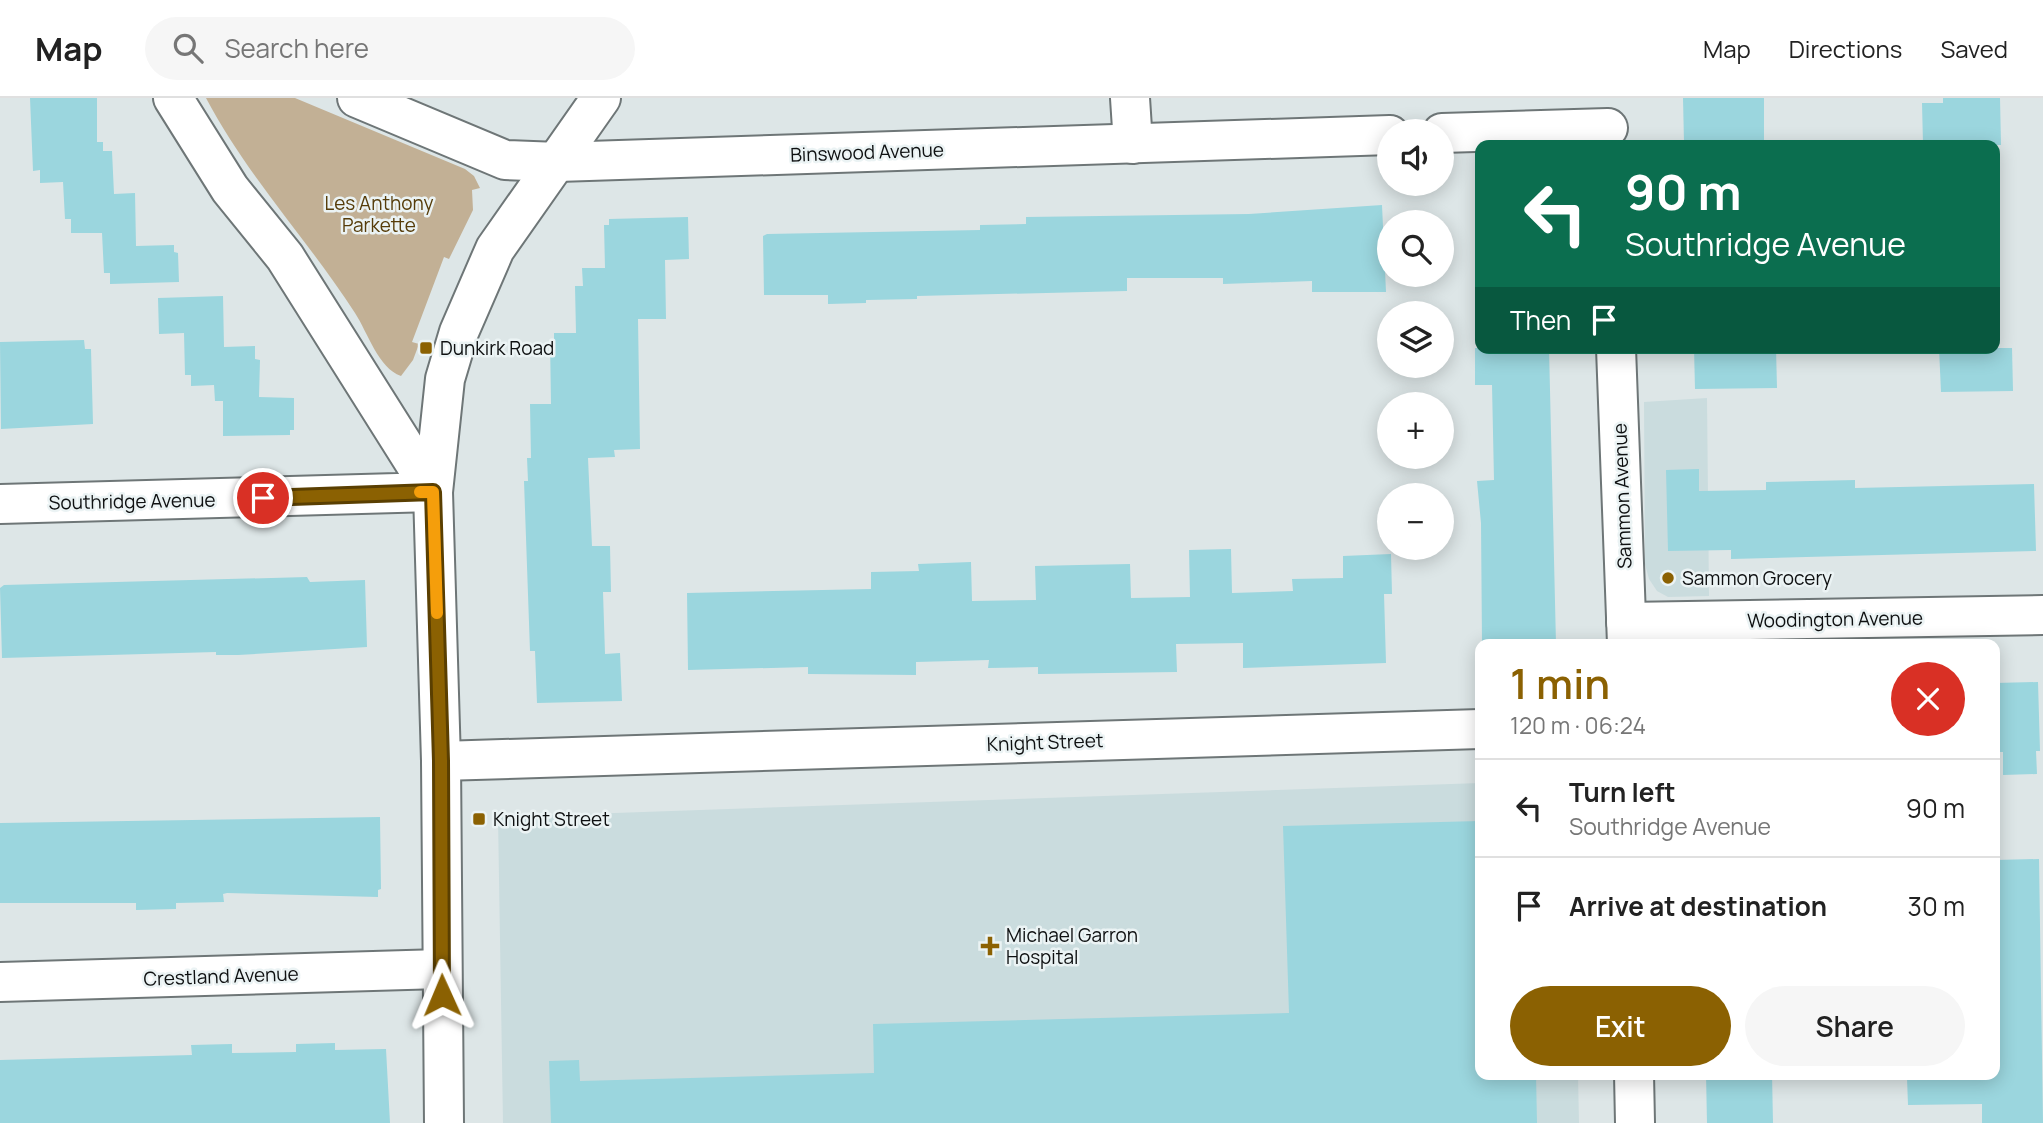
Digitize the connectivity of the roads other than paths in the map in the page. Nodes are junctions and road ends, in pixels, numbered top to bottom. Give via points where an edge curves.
1 (173, 98) edge
2 (357, 98) edge
3 (601, 98) edge
4 (1130, 98) edge
5 (1608, 124) edge
6 (1454, 132) edge
7 (1377, 135) edge
8 (1133, 144) junction
9 (558, 162) junction
10 (1616, 354) edge
11 (433, 492) junction
12 (0, 504) edge
13 (2043, 615) edge
14 (1626, 633) edge
15 (1475, 729) edge
16 (441, 761) junction
17 (441, 970) junction
18 (0, 982) edge
19 (1634, 1080) edge
20 (444, 1123) edge
21 (1635, 1123) edge

1 - 11 street via 230,189 292,267
2 - 9 street, Binswood Avenue via 505,160
3 - 9 street
4 - 8 street
5 - 6 street
7 - 8 street, Binswood Avenue
8 - 9 street, Binswood Avenue
9 - 11 street via 495,249 459,331 445,379
10 - 14 street, Sammon Avenue
11 - 12 street, Southridge Avenue
11 - 16 street
13 - 14 street, Woodington Avenue
15 - 16 street, Knight Street
16 - 17 street
17 - 18 street, Crestland Avenue
17 - 20 street
19 - 21 street

